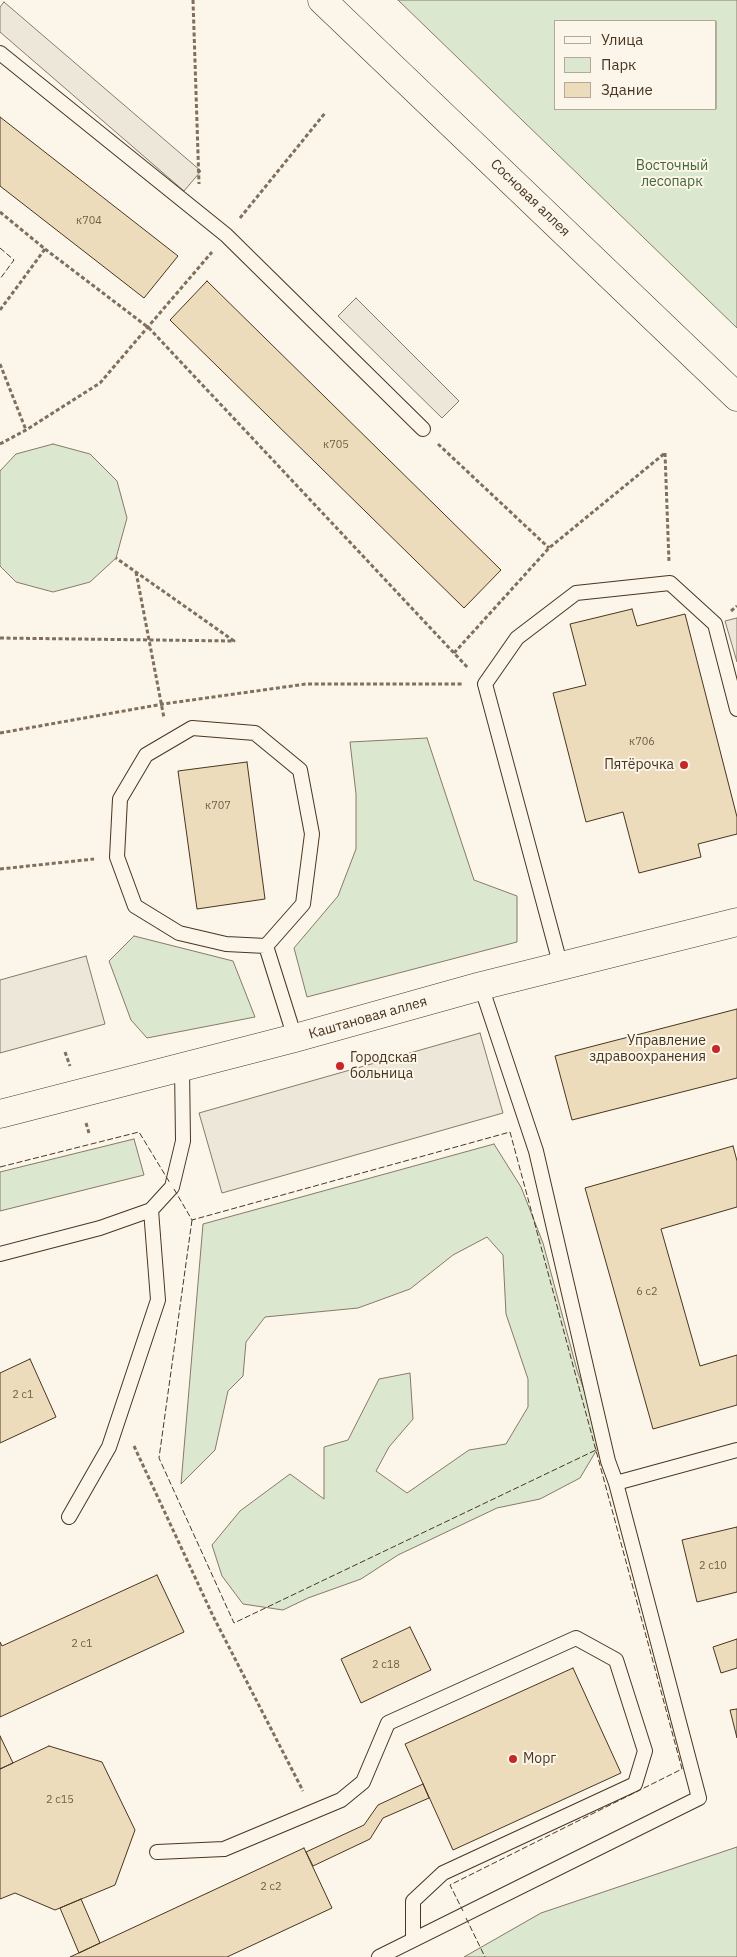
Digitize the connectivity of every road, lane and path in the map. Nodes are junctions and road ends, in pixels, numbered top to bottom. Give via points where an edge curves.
1 (194, 0) edge
2 (322, 0) edge
3 (0, 53) edge
4 (325, 113) dead end
5 (0, 212) edge
6 (200, 212) junction
7 (226, 235) junction
8 (44, 249) junction
9 (0, 310) edge
10 (149, 328) junction
11 (0, 364) edge
12 (737, 397) edge
13 (423, 429) joint
14 (26, 430) junction
15 (0, 444) edge
16 (548, 548) junction
17 (116, 558) dead end
18 (136, 571) junction
19 (670, 583) junction
20 (0, 638) edge
21 (148, 641) junction
22 (454, 653) junction
23 (484, 684) junction
24 (163, 704) junction
25 (737, 709) edge
26 (0, 733) edge
27 (166, 743) junction
28 (117, 857) junction
29 (0, 869) edge
30 (737, 922) edge
31 (266, 946) junction
32 (561, 967) junction
33 (481, 986) junction
34 (295, 1038) junction
35 (182, 1067) junction
36 (0, 1114) edge
37 (151, 1210) junction
38 (0, 1254) edge
39 (120, 1416) junction
40 (737, 1450) edge
41 (616, 1483) junction
42 (69, 1517) dead end
43 (314, 1811) junction
44 (157, 1852) dead end
45 (413, 1940) junction
46 (379, 1957) edge

1 - 6 path
2 - 12 street, Сосновая аллея
3 - 6 lane
4 - 7 path
5 - 8 path
6 - 7 lane
7 - 10 path
7 - 13 lane
8 - 9 path
8 - 10 path
10 - 14 path via 100,383
10 - 22 path
11 - 14 path
13 - 16 path
14 - 15 path
16 - 19 path via 665,453
16 - 22 path
17 - 18 path
18 - 21 path
18 - 21 path via 234,641
19 - 23 lane via 576,593 517,638
19 - 25 lane via 715,624
20 - 21 path
21 - 24 path
22 - 23 path
23 - 24 path via 306,684
23 - 32 lane
24 - 26 path
24 - 27 path
27 - 28 lane via 146,755 120,799
27 - 31 lane via 192,728 255,733 300,770 312,834 303,904
28 - 29 path
28 - 31 lane via 135,906 179,933 226,944
30 - 32 street, Каштановая аллея
31 - 34 lane
32 - 33 street, Каштановая аллея
33 - 34 street, Каштановая аллея
33 - 41 lane via 536,1151 608,1461
34 - 35 street, Каштановая аллея
35 - 36 street, Каштановая аллея
35 - 37 lane via 183,1141 172,1187
37 - 38 lane via 100,1228
37 - 39 lane via 158,1300
39 - 42 lane via 109,1447
39 - 43 path via 213,1616
40 - 41 lane
41 - 45 lane via 699,1798
43 - 44 lane via 224,1849
43 - 45 lane via 341,1800 363,1782 388,1723 576,1638 616,1660 645,1751 635,1784 443,1873 413,1901
45 - 46 lane

